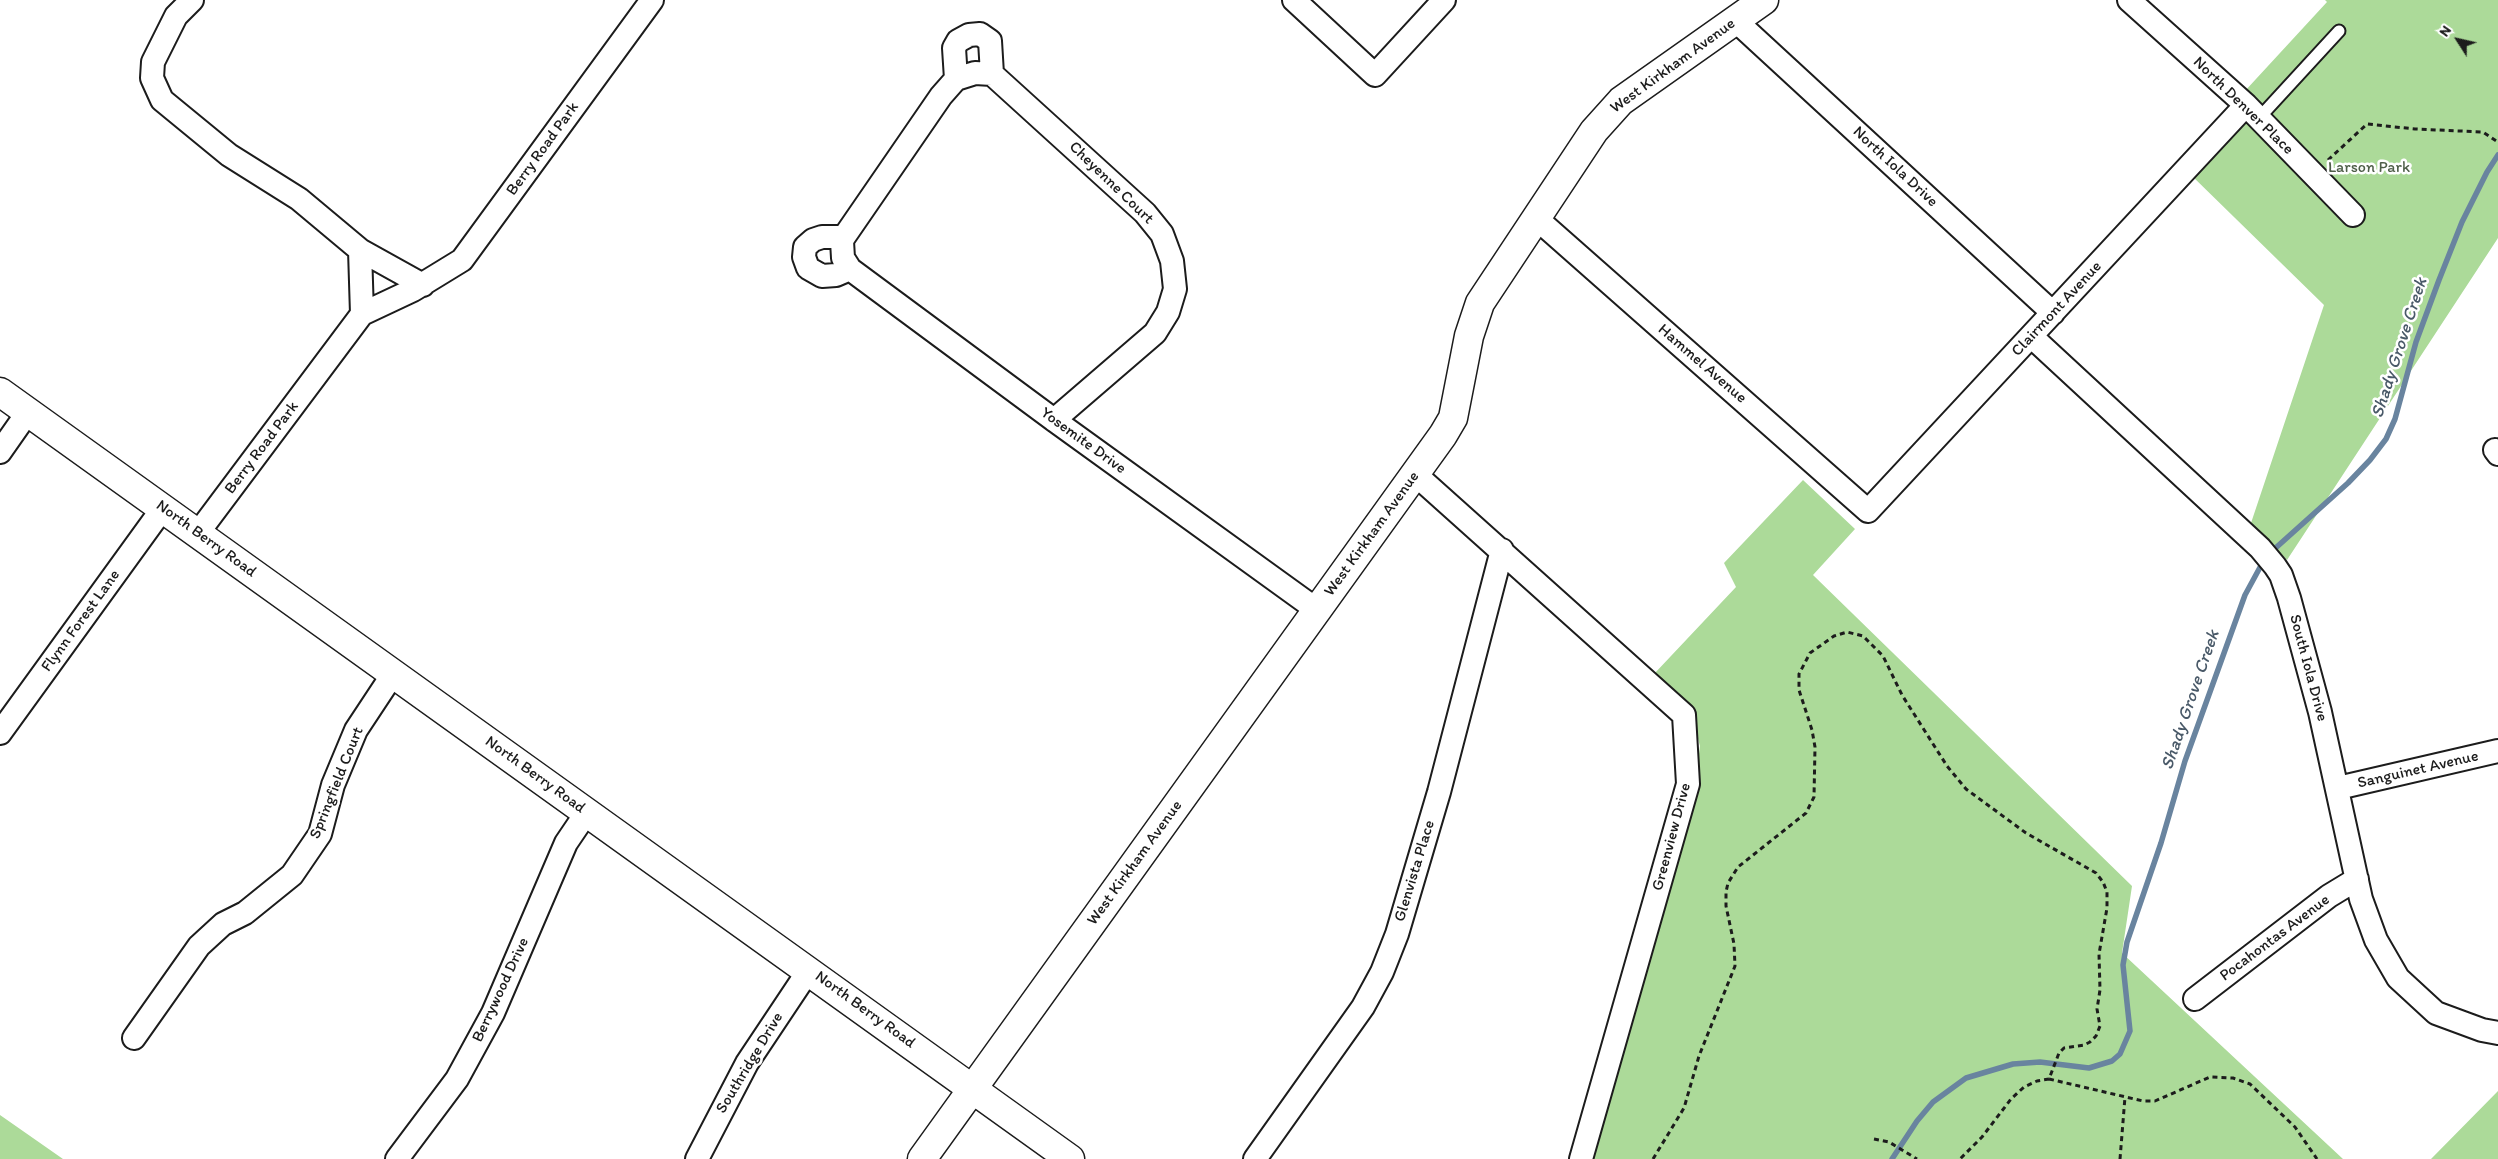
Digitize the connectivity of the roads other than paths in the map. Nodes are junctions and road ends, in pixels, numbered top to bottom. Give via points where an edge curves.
1 (192, 0) edge
2 (652, 0) edge
3 (1294, 0) edge
4 (1444, 0) edge
5 (1764, 0) edge
6 (2129, 0) edge
7 (1736, 21) junction
8 (2339, 31) dead end
9 (992, 74) junction
10 (956, 79) junction
11 (2252, 112) junction
12 (2353, 215) dead end
13 (1536, 218) junction
14 (360, 250) junction
15 (423, 285) junction
16 (2053, 312) junction
17 (362, 314) junction
18 (2032, 337) junction
19 (0, 392) edge
20 (28, 412) junction
21 (1054, 420) junction
22 (0, 452) edge
23 (1415, 474) junction
24 (163, 508) junction
25 (1868, 511) joint
26 (198, 533) junction
27 (1502, 550) junction
28 (1317, 610) junction
29 (393, 674) junction
30 (0, 733) edge
31 (2498, 751) edge
32 (2338, 788) junction
33 (587, 812) junction
34 (2357, 879) junction
35 (809, 970) junction
36 (2195, 998) dead end
37 (2498, 1033) edge
38 (134, 1038) dead end
39 (973, 1088) junction
40 (397, 1159) edge
41 (697, 1159) edge
42 (922, 1159) edge
43 (1070, 1159) edge
44 (1255, 1159) edge
45 (1581, 1159) edge

1 - 14 street via 176,16 154,62 152,78 162,100 229,155 299,199
2 - 15 street, Berry Road Park via 462,260
3 - 4 street via 1375,74
5 - 7 street, West Kirkham Avenue
6 - 11 street, North Denver Place
7 - 13 street, West Kirkham Avenue via 1620,101 1606,116
7 - 16 street, North Iola Drive
8 - 11 lane
9 - 10 street via 975,73
9 - 10 street via 990,41 980,34 968,35 954,48
9 - 21 street, Cheyenne Court via 1145,213 1162,234 1172,262 1175,289 1168,312 1155,333
10 - 21 street, Yosemite Drive via 941,96 846,255
11 - 12 street, North Denver Place
11 - 16 street, Clairmont Avenue
13 - 23 street, West Kirkham Avenue via 1480,303 1469,336 1453,418
13 - 25 street, Hammel Avenue
14 - 15 street
14 - 17 street
15 - 17 street, Berry Road Park
16 - 18 street, Clairmont Avenue
17 - 26 street, Berry Road Park
18 - 25 street, Clairmont Avenue
18 - 32 street, South Iola Drive via 2260,548 2275,566 2289,598
19 - 20 street, North Berry Road
20 - 22 street
20 - 24 street, North Berry Road
21 - 28 street, Yosemite Drive
23 - 27 street, Greenview Drive
23 - 28 street, West Kirkham Avenue
24 - 26 street, North Berry Road
24 - 30 street, Flynn Forest Lane
26 - 29 street, North Berry Road
27 - 44 street, Glenvista Place via 1439,792 1397,934 1382,972 1363,1007
27 - 45 street, Greenview Drive via 1684,715 1688,784
28 - 39 street, West Kirkham Avenue
29 - 33 street, North Berry Road
29 - 38 street, Springfield Court via 356,730 333,785 320,834 292,875 245,913 223,924 199,946
31 - 32 street, Sanguinet Avenue
32 - 34 street, South Iola Drive
33 - 35 street, North Berry Road
33 - 40 street, Berrywood Drive via 566,843 489,1021 456,1079
34 - 36 street, Pocahontas Avenue via 2329,896
34 - 37 street, South Iola Drive via 2376,940 2398,978 2436,1013
35 - 39 street, North Berry Road
35 - 41 street, Southridge Drive via 747,1064
39 - 42 street, West Kirkham Avenue
39 - 43 street, North Berry Road

